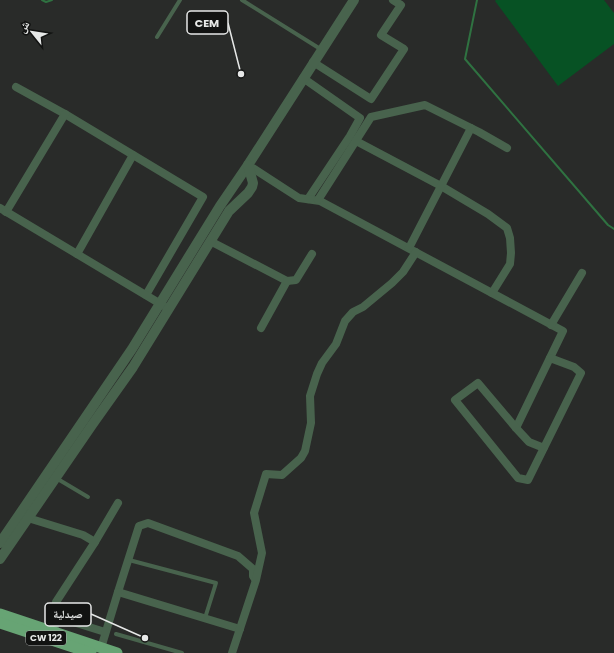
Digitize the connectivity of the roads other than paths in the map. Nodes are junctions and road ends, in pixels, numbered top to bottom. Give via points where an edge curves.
1 (180, 0) edge
2 (242, 0) edge
3 (354, 0) edge
4 (393, 0) edge
5 (157, 37) dead end
6 (322, 50) junction
7 (313, 62) junction
8 (303, 78) junction
9 (16, 86) dead end
10 (65, 114) junction
11 (471, 128) junction
12 (356, 141) junction
13 (507, 148) dead end
14 (133, 155) junction
15 (248, 165) junction
16 (441, 186) junction
17 (308, 199) junction
18 (318, 200) junction
19 (3, 210) edge
20 (210, 241) junction
21 (413, 250) junction
22 (77, 254) junction
23 (312, 254) dead end
24 (582, 273) dead end
25 (286, 281) junction
26 (492, 293) junction
27 (146, 295) junction
28 (159, 303) junction
29 (168, 309) junction
30 (551, 325) junction
31 (261, 328) dead end
32 (550, 358) junction
33 (516, 428) junction
34 (544, 448) junction
35 (55, 478) junction
36 (88, 497) dead end
37 (118, 503) dead end
38 (28, 518) junction
39 (95, 542) junction
40 (0, 543) edge
41 (0, 558) edge
42 (128, 560) junction
43 (256, 580) junction
44 (118, 592) junction
45 (0, 614) edge
46 (54, 616) junction
47 (205, 618) junction
48 (0, 623) edge
49 (240, 629) junction
50 (55, 632) junction
51 (105, 632) junction
52 (116, 634) dead end
53 (96, 650) edge
54 (117, 653) edge
55 (182, 653) edge
56 (232, 653) edge

1 - 5 lane
2 - 6 lane
3 - 6 street
4 - 7 street via 401,4 382,35 404,49 371,99
6 - 7 street
7 - 8 street
8 - 15 street
8 - 17 street via 360,118
9 - 10 street
10 - 14 street
10 - 19 street
11 - 12 street via 425,105 371,117
11 - 13 street
11 - 16 street
12 - 16 street
12 - 18 street
14 - 22 street
14 - 27 street via 203,197
15 - 17 street via 299,198
15 - 20 street via 253,183 250,190 229,211
15 - 28 street
16 - 21 street
16 - 26 street via 507,228 510,238 510,264
17 - 18 street
18 - 21 street
19 - 22 street
20 - 25 street
20 - 29 street
21 - 26 street
21 - 43 street via 403,272 363,308 353,312 345,322 336,344 316,374 310,396 311,423 301,458 282,475 266,474 254,513 262,553
22 - 27 street
23 - 25 street via 296,280
24 - 30 street
25 - 31 street
26 - 30 street
27 - 28 street
28 - 29 street
28 - 40 street via 132,349
29 - 35 street via 133,367
30 - 32 street via 563,331
32 - 33 street
32 - 34 street via 581,372
33 - 34 street via 529,442
33 - 34 street via 478,383 455,400 518,478 528,480
35 - 36 lane
35 - 38 street
37 - 39 street
38 - 39 street via 83,535
38 - 41 street
39 - 46 street via 56,602
42 - 43 street via 139,526 148,523 238,556 253,569
42 - 44 street
42 - 47 lane via 216,583
43 - 49 street
44 - 47 street
44 - 51 street
45 - 50 highway, CW 122
46 - 50 street
46 - 51 street
47 - 49 street
48 - 53 highway, CW 122
49 - 56 street
50 - 53 highway, CW 122
51 - 53 street
52 - 55 lane
53 - 54 highway, CW 122

